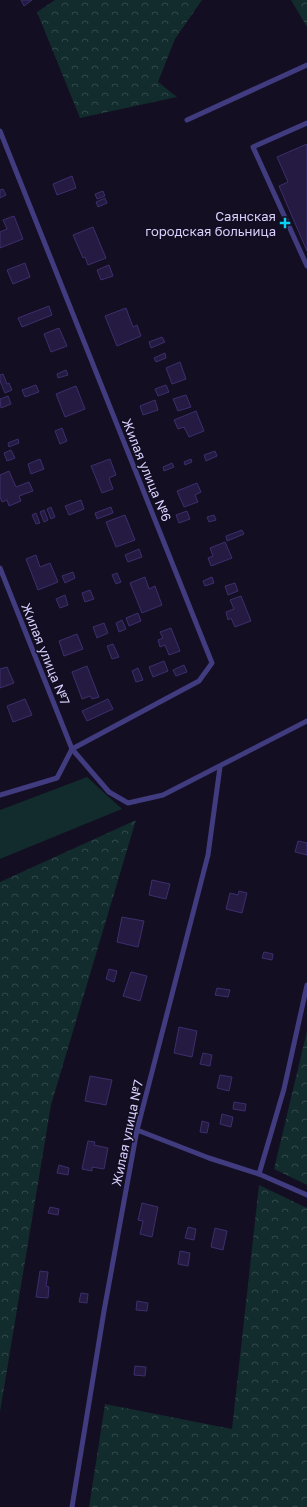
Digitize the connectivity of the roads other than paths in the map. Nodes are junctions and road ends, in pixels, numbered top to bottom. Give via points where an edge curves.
1 (307, 65) edge
2 (187, 120) dead end
3 (307, 123) edge
4 (0, 131) edge
5 (307, 266) edge
6 (0, 568) edge
7 (307, 721) edge
8 (72, 749) junction
9 (220, 766) junction
10 (0, 795) edge
11 (307, 985) edge
12 (137, 1130) junction
13 (260, 1174) junction
14 (307, 1195) edge
15 (72, 1507) edge

1 - 2 lane
3 - 5 lane via 253,147
4 - 8 lane, Жилая улица №6 via 212,663 200,681
6 - 8 lane, Жилая улица №7
7 - 9 lane, Жилая улица №7
8 - 9 lane, Жилая улица №7 via 109,792 128,803 163,795
8 - 10 lane via 57,778
9 - 12 lane, Жилая улица №7 via 208,855
11 - 13 lane via 284,1089
12 - 13 lane via 209,1158
12 - 15 lane, Жилая улица №7
13 - 14 lane

